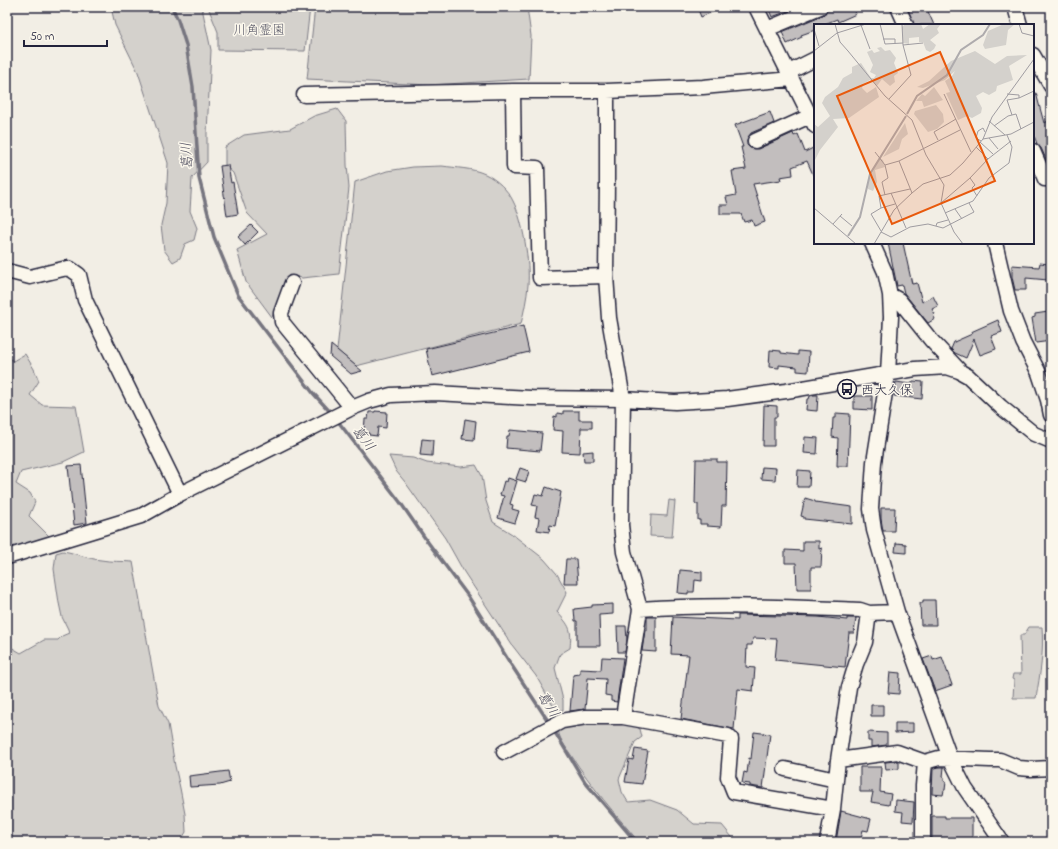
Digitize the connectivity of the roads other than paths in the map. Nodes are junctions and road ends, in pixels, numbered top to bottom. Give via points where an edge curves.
1 (756, 7) edge
2 (820, 7) edge
3 (898, 7) edge
4 (1015, 7) edge
5 (906, 24) edge
6 (1020, 24) edge
7 (767, 29) junction
8 (1034, 57) edge
9 (814, 60) edge
10 (790, 75) junction
11 (1051, 86) edge
12 (607, 90) junction
13 (513, 91) junction
14 (304, 95) dead end
15 (813, 121) edge
16 (755, 141) dead end
17 (1034, 153) edge
18 (1051, 178) edge
19 (872, 244) edge
20 (995, 244) edge
21 (7, 271) edge
22 (606, 276) junction
23 (292, 283) dead end
24 (890, 295) junction
25 (962, 373) junction
26 (888, 374) junction
27 (623, 399) junction
28 (349, 410) junction
29 (1051, 415) edge
30 (1051, 441) edge
31 (180, 494) junction
32 (7, 556) edge
33 (640, 609) junction
34 (898, 612) junction
35 (869, 613) junction
36 (623, 717) junction
37 (504, 752) dead end
38 (950, 758) junction
39 (838, 760) junction
40 (925, 762) junction
41 (1051, 768) edge
42 (785, 769) dead end
43 (836, 780) junction
44 (832, 809) junction
45 (827, 842) edge
46 (923, 842) edge
47 (1002, 842) edge

1 - 7 street
2 - 7 street
3 - 5 street
4 - 6 street
7 - 10 street
8 - 11 street
9 - 10 street
10 - 12 street via 703,87
10 - 15 street
12 - 13 street
12 - 22 street
13 - 14 street
13 - 22 street via 514,167 537,168 540,278
15 - 16 street
17 - 18 street via 1045,179
19 - 24 street via 885,272
20 - 29 street via 1011,311 1039,373
21 - 31 street via 30,277 67,268 79,275 85,300
22 - 27 street via 609,318
23 - 28 street via 281,313 282,322
24 - 25 street via 899,300
24 - 26 street via 892,317
25 - 26 street via 942,367
25 - 30 street via 1034,434
26 - 27 street via 727,399 675,402
26 - 34 street via 874,462 871,509 874,530
27 - 28 street via 434,393 390,395
27 - 33 street via 624,552
28 - 31 street
31 - 32 street via 141,516
33 - 35 street via 771,607 860,610
33 - 36 street
34 - 35 street
34 - 38 street
35 - 39 street via 865,642 849,687
36 - 37 street via 562,721
36 - 44 street via 728,736 731,739 728,777 734,792
38 - 40 street
38 - 41 street via 1000,760 1019,768
38 - 47 street via 965,788
39 - 40 street via 898,752
39 - 43 street
40 - 46 street
42 - 43 street
43 - 44 street
44 - 45 street

